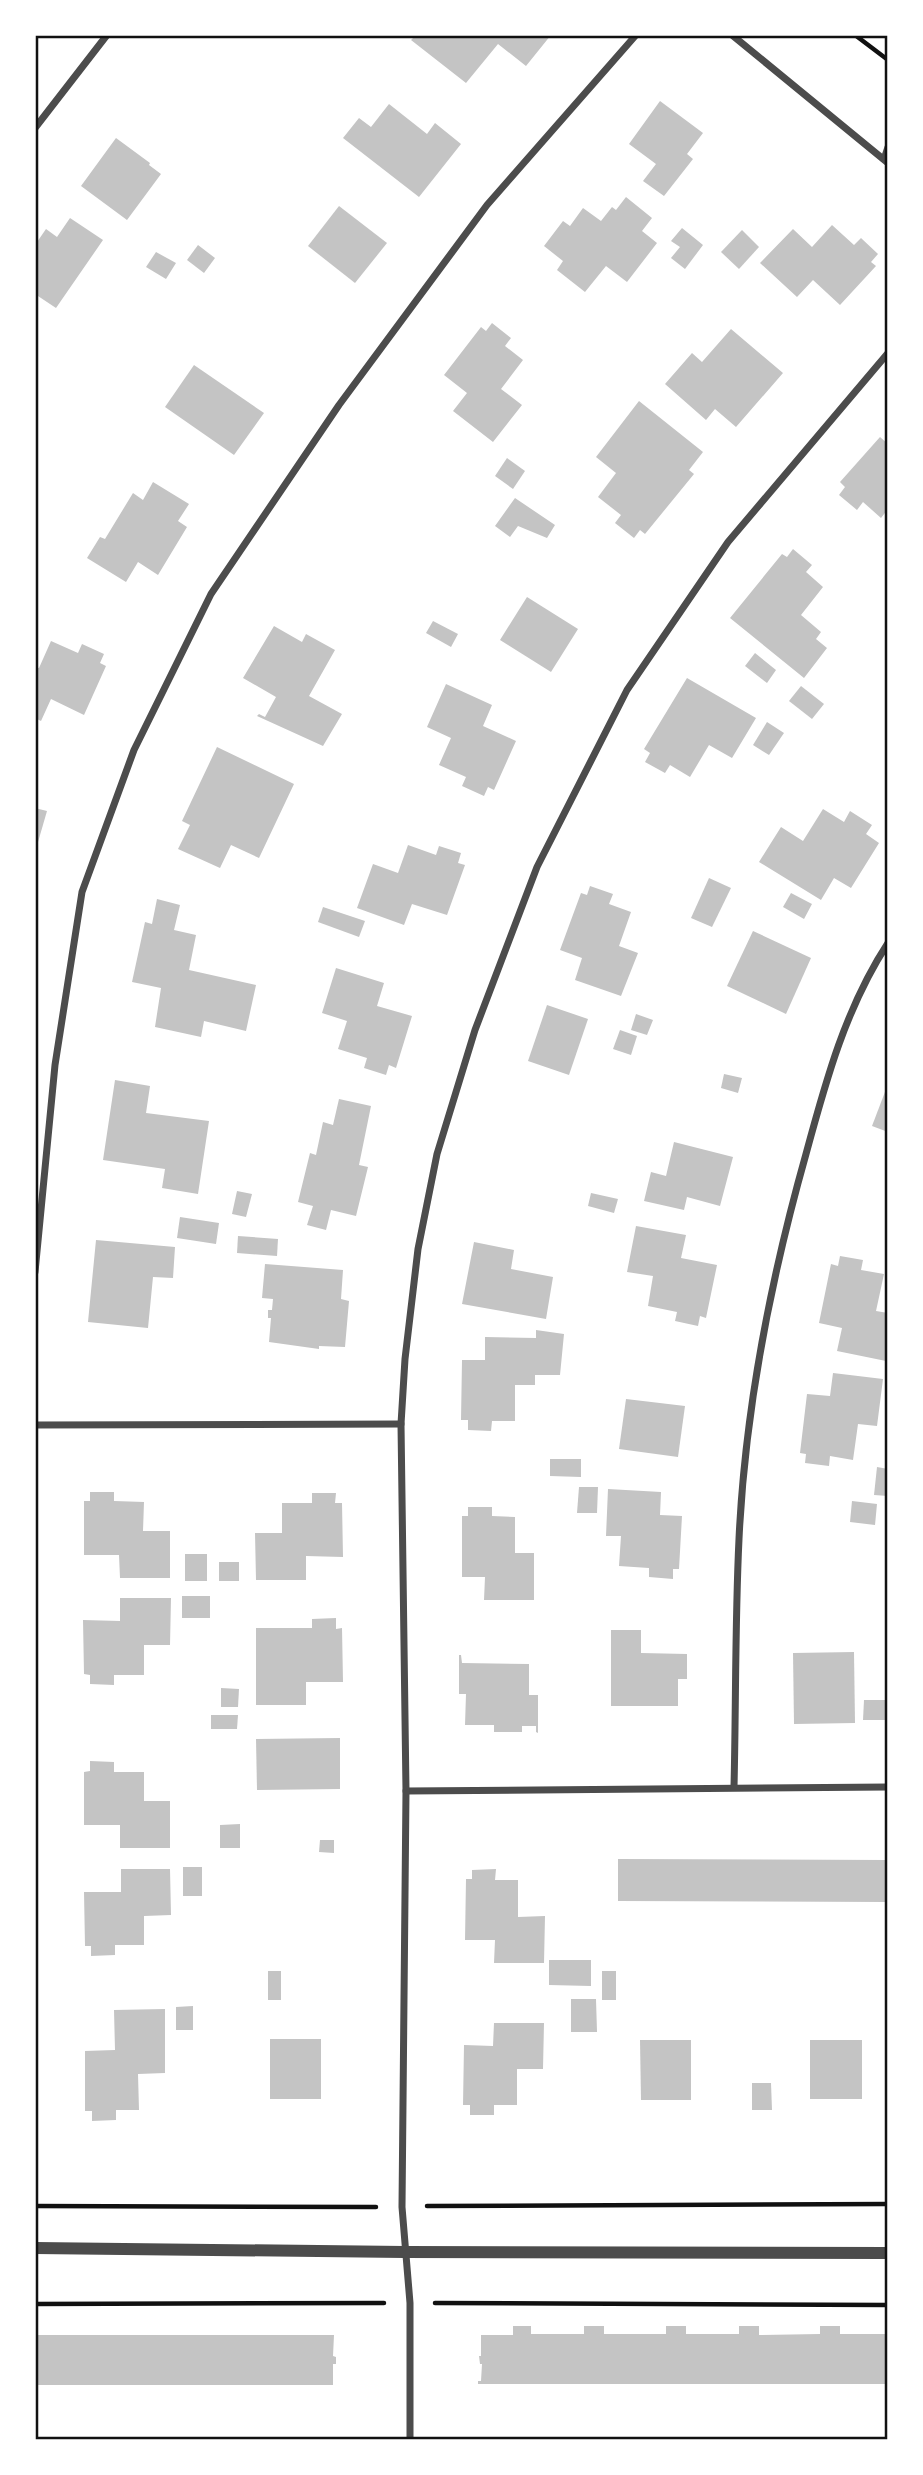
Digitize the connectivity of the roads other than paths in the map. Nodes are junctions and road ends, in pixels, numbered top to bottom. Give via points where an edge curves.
1 (107, 35) edge
2 (636, 35) edge
3 (734, 36) edge
4 (35, 128) edge
5 (888, 147) edge
6 (886, 161) edge
7 (888, 353) edge
8 (888, 943) edge
9 (35, 1272) edge
10 (401, 1424) junction
11 (35, 1425) edge
12 (734, 1787) junction
13 (888, 1787) edge
14 (406, 1791) junction
15 (35, 2248) edge
16 (404, 2252) junction
17 (888, 2252) edge
18 (410, 2440) edge

1 - 4 street
2 - 9 street via 487,205 339,405 211,594 134,750 82,892 55,1065
3 - 6 street
5 - 6 street
7 - 10 street via 712,564 626,690 537,867 475,1030 437,1154 418,1249
8 - 12 street via 867,974 830,1066 788,1217 754,1382 739,1537
10 - 11 street
10 - 14 street
12 - 13 street
12 - 14 street
14 - 16 street
15 - 16 street
16 - 17 street
16 - 18 street via 410,2303

